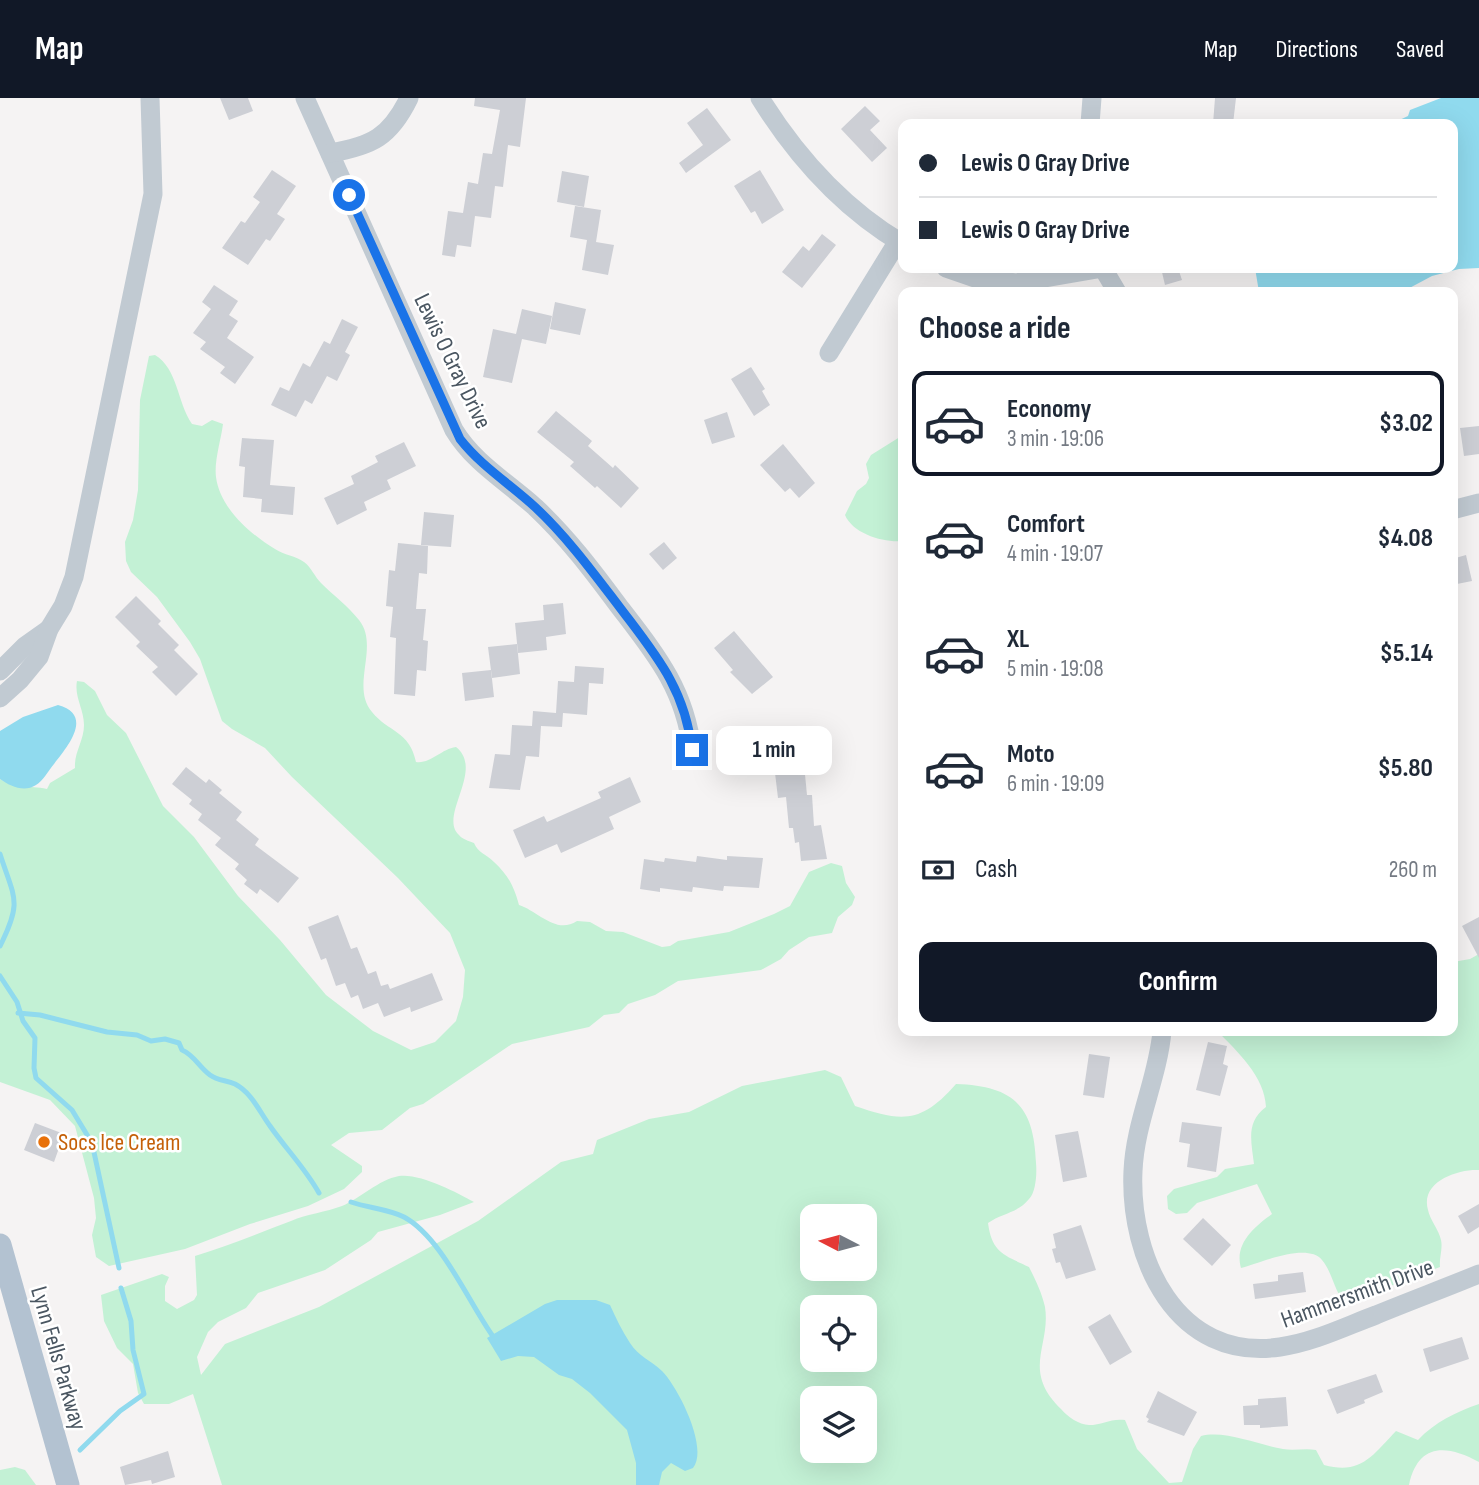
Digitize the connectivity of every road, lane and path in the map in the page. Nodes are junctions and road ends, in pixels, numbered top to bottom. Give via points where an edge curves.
1 (150, 98) edge
2 (305, 98) edge
3 (409, 98) edge
4 (760, 98) edge
5 (1092, 98) edge
6 (1090, 119) edge
7 (330, 153) junction
8 (898, 241) edge
9 (898, 245) edge
10 (960, 273) edge
11 (1079, 273) edge
12 (829, 353) dead end
13 (1479, 503) edge
14 (1458, 508) edge
15 (49, 628) junction
16 (0, 671) edge
17 (0, 698) edge
18 (692, 750) dead end
19 (1161, 1036) edge
20 (0, 1245) edge
21 (1479, 1274) edge
22 (68, 1485) edge

1 - 15 street via 153,194 78,562 63,606
2 - 7 street, Lewis O Gray Drive
3 - 7 street via 380,137 362,148
4 - 8 street via 817,172 850,206
5 - 6 street
7 - 18 street, Lewis O Gray Drive via 460,439 475,458 570,543 641,633 677,690 689,720
9 - 12 street
10 - 11 street via 1016,283
13 - 14 street
15 - 16 street
15 - 17 street via 33,666
19 - 21 street, Hammersmith Drive via 1139,1124 1134,1205 1155,1283 1188,1322 1221,1340 1278,1347 1313,1339
20 - 22 main road, Lynn Fells Parkway

